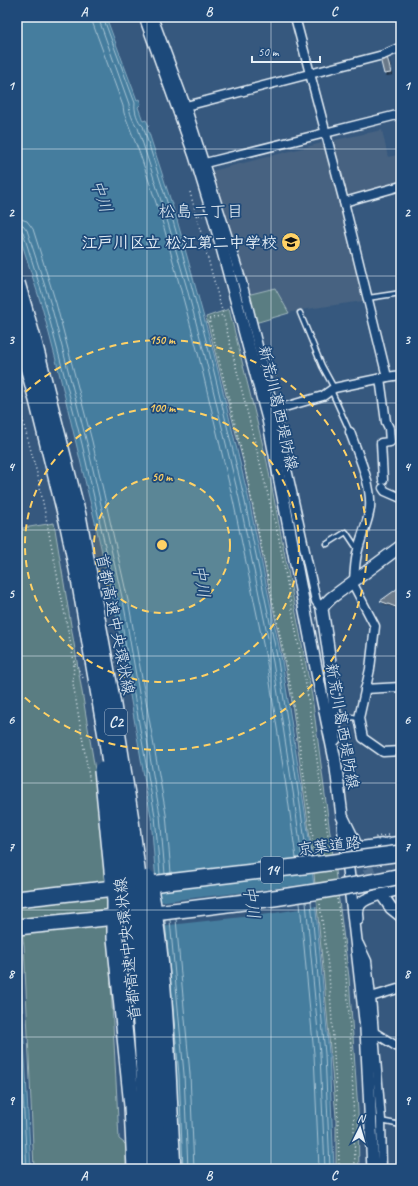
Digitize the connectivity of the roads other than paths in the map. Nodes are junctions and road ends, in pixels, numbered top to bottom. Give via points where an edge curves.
1 (295, 17) edge
2 (153, 18) edge
3 (401, 47) edge
4 (311, 75) junction
5 (186, 106) junction
6 (401, 114) edge
7 (326, 132) junction
8 (205, 163) junction
9 (401, 186) edge
10 (344, 202) junction
11 (218, 217) junction
12 (17, 283) edge
13 (401, 294) edge
14 (368, 298) junction
15 (300, 313) dead end
16 (17, 327) edge
17 (401, 375) edge
18 (383, 377) junction
19 (333, 389) junction
20 (274, 410) junction
21 (350, 432) joint
22 (401, 498) edge
23 (327, 544) dead end
24 (401, 546) edge
25 (358, 550) junction
26 (353, 581) junction
27 (322, 610) junction
28 (401, 687) edge
29 (365, 689) junction
30 (99, 692) junction
31 (336, 715) junction
32 (360, 718) junction
33 (401, 751) edge
34 (335, 760) junction
35 (342, 816) junction
36 (131, 820) junction
37 (398, 847) edge
38 (401, 876) edge
39 (142, 885) dead end
40 (124, 887) dead end
41 (401, 889) edge
42 (380, 893) junction
43 (17, 899) edge
44 (146, 914) dead end
45 (128, 915) dead end
46 (401, 916) edge
47 (17, 927) edge
48 (358, 949) junction
49 (401, 988) edge
50 (371, 997) junction
51 (375, 1033) junction
52 (401, 1049) edge
53 (381, 1120) junction
54 (401, 1125) edge
55 (135, 1169) edge
56 (149, 1169) edge
57 (160, 1169) edge
58 (173, 1169) edge
59 (373, 1169) edge
60 (382, 1169) edge

1 - 4 street
2 - 5 street
2 - 11 main road, 新荒川葛西堤防線 via 185,128
3 - 4 street via 383,55
4 - 5 street
4 - 7 street
5 - 8 street
6 - 7 street
7 - 8 street
7 - 10 street
8 - 11 street
9 - 10 street
10 - 14 street
11 - 20 street via 242,282
11 - 34 main road, 新荒川葛西堤防線 via 268,419
12 - 36 highway, 首都高速中央環状線 / C2, bridge via 78,515
13 - 14 lane
14 - 18 street
15 - 19 lane
16 - 30 highway, 首都高速中央環状線 / C2, bridge via 67,521
17 - 18 street
18 - 19 street
18 - 22 street via 390,442 381,443 383,484 385,491
19 - 20 street via 323,396
19 - 21 lane
20 - 27 street via 316,601
21 - 25 street via 370,496
23 - 25 lane via 346,532
24 - 26 main road
25 - 26 street
26 - 27 main road via 331,598
26 - 29 street via 375,626
27 - 31 main road via 333,677
28 - 29 street
29 - 32 street
30 - 55 highway, bridge via 98,739 115,901 115,938 132,1106
30 - 56 highway, 首都高速中央環状線 / C2, bridge via 135,945
31 - 32 lane
31 - 34 main road
32 - 33 street via 363,738 383,752
34 - 35 main road, 新荒川葛西堤防線
35 - 37 main road, 新荒川葛西堤防線 via 358,849
35 - 48 main road, 新荒川葛西堤防線
36 - 57 highway, 首都高速中央環状線 / C2, bridge via 153,1027
36 - 58 highway, bridge via 142,850 152,898 159,954
37 - 39 highway, 京葉道路 / 14, bridge
38 - 44 highway, 14, bridge via 298,895
40 - 43 highway, bridge
41 - 42 main road, 新荒川葛西堤防線
42 - 46 main road
42 - 48 main road, 新荒川葛西堤防線 via 362,902 358,909
45 - 47 highway, bridge
48 - 50 street via 367,961
48 - 59 main road, 新荒川葛西堤防線 via 366,1029
49 - 50 street
50 - 51 street
51 - 52 street
51 - 53 street
53 - 54 lane
53 - 60 street

